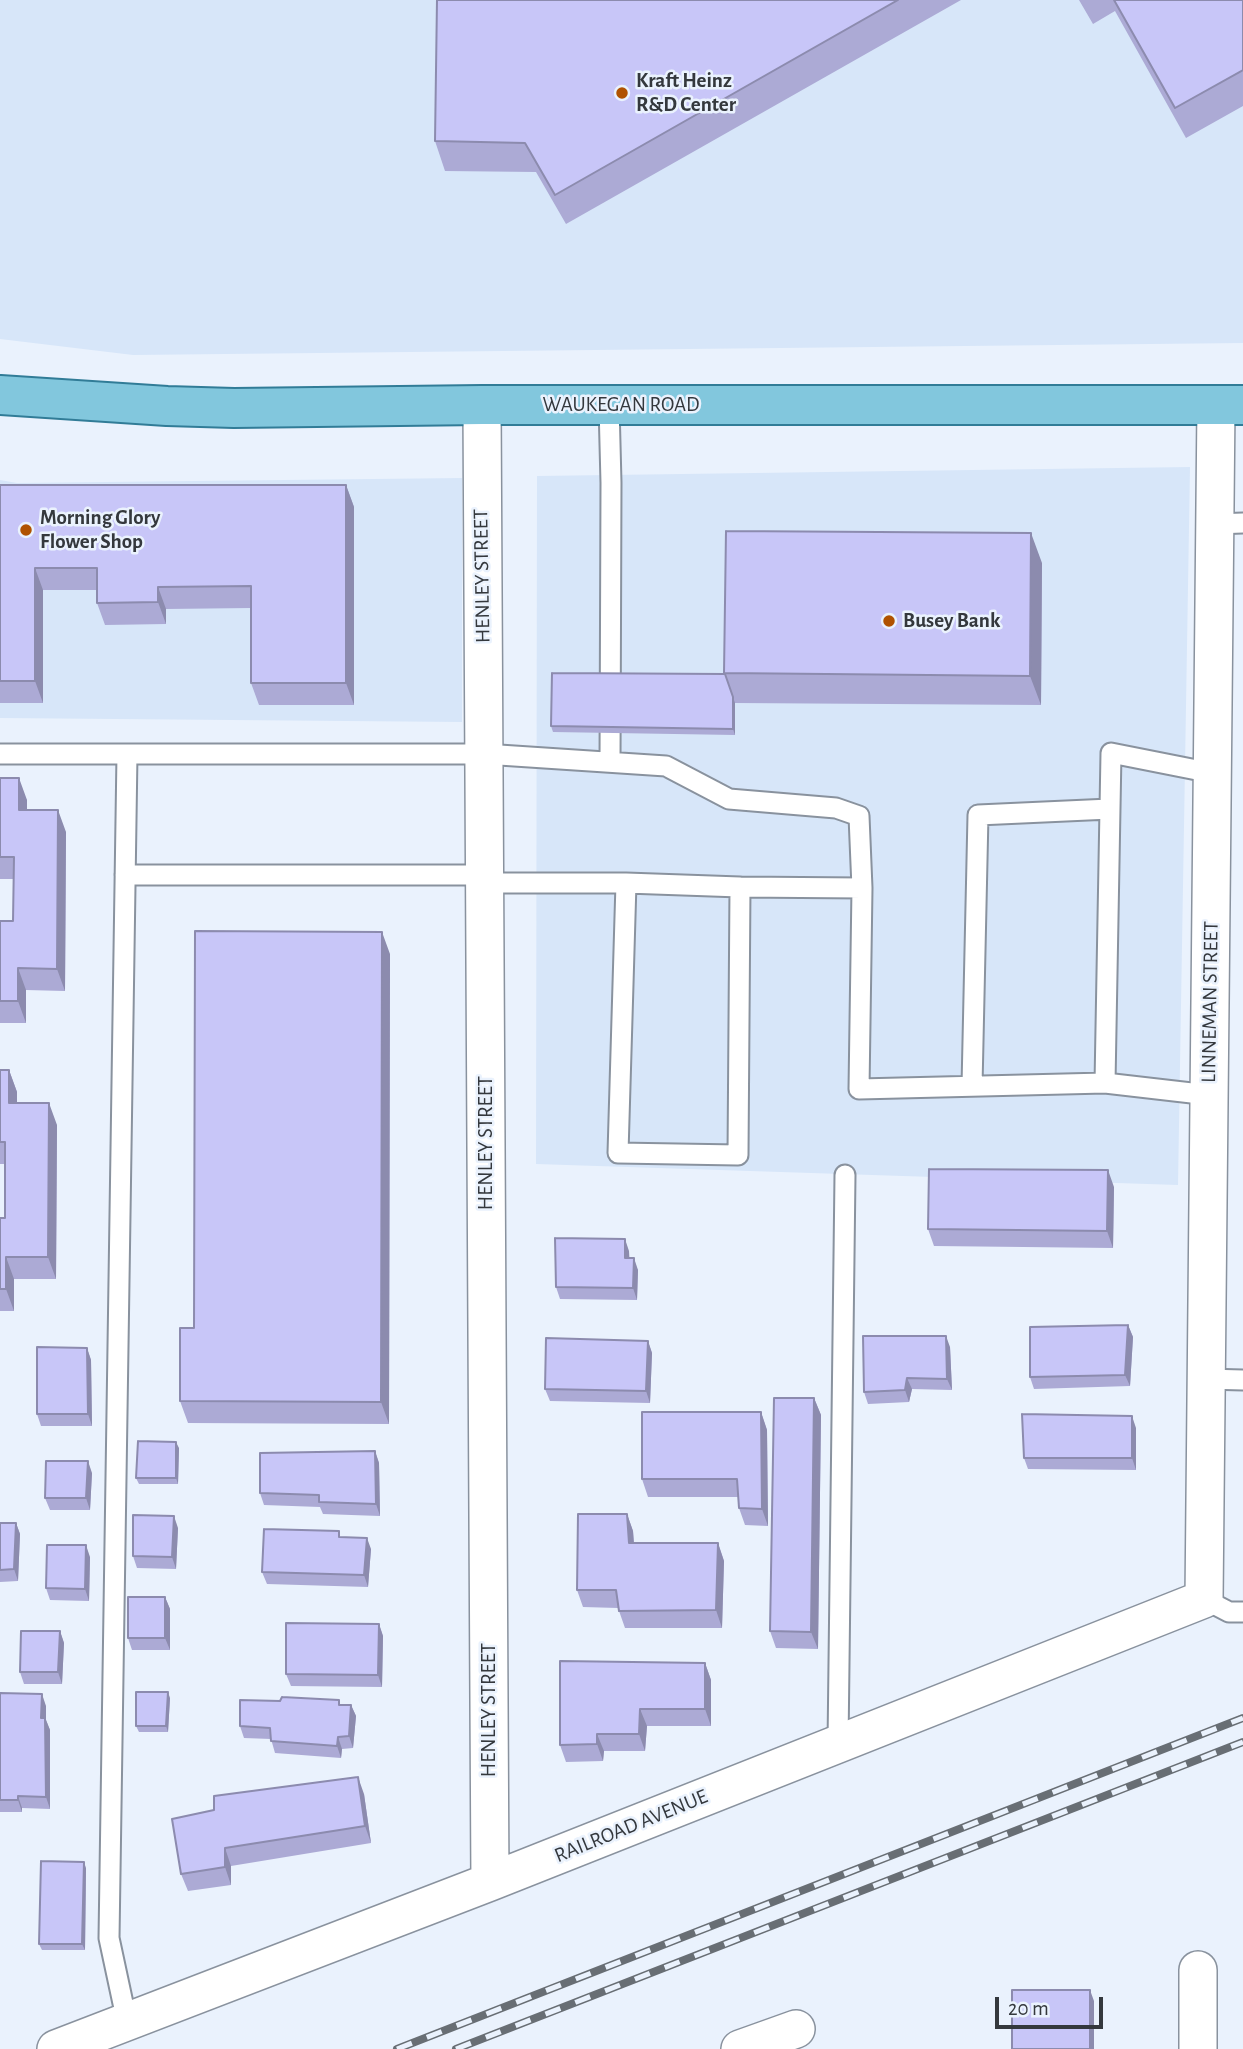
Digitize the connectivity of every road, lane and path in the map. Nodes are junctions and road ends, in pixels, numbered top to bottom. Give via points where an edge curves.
1 (0, 395) edge
2 (482, 405) junction
3 (609, 405) junction
4 (1229, 405) edge
5 (1229, 524) edge
6 (0, 754) edge
7 (127, 754) junction
8 (484, 754) junction
9 (610, 762) junction
10 (1212, 772) junction
11 (1110, 809) junction
12 (125, 875) junction
13 (484, 879) junction
14 (626, 883) junction
15 (740, 887) junction
16 (862, 888) junction
17 (1105, 1083) junction
18 (972, 1086) junction
19 (1209, 1095) junction
20 (845, 1175) dead end
21 (1206, 1379) junction
22 (1243, 1380) edge
23 (1204, 1599) junction
24 (1243, 1612) edge
25 (838, 1744) junction
26 (490, 1882) junction
27 (1198, 1970) dead end
28 (127, 2022) junction
29 (56, 2049) edge
30 (1198, 2049) edge

1 - 2 main road, WAUKEGAN ROAD via 180,407
2 - 3 main road, WAUKEGAN ROAD
2 - 8 street, HENLEY STREET
3 - 4 main road, WAUKEGAN ROAD
3 - 9 lane
4 - 5 street, LINNEMAN STREET
5 - 10 street, LINNEMAN STREET
6 - 7 lane
7 - 8 lane
7 - 12 lane
8 - 9 lane
8 - 13 street, HENLEY STREET
9 - 16 lane via 666,766 729,799 836,808 859,816
10 - 11 lane via 1111,753
10 - 19 street, LINNEMAN STREET
11 - 17 lane
11 - 18 lane via 978,815
12 - 13 lane
12 - 28 lane via 109,1938
13 - 14 lane
13 - 26 street, HENLEY STREET
14 - 15 lane
14 - 15 lane via 618,1153 738,1155
15 - 16 lane
16 - 18 lane via 859,1089
17 - 18 lane
17 - 19 lane
19 - 21 street, LINNEMAN STREET
20 - 25 lane
21 - 22 lane
21 - 23 street, LINNEMAN STREET
23 - 24 lane via 1229,1612
23 - 25 street, RAILROAD AVENUE
25 - 26 street, RAILROAD AVENUE
26 - 28 street, RAILROAD AVENUE
27 - 30 street
28 - 29 street, RAILROAD AVENUE

